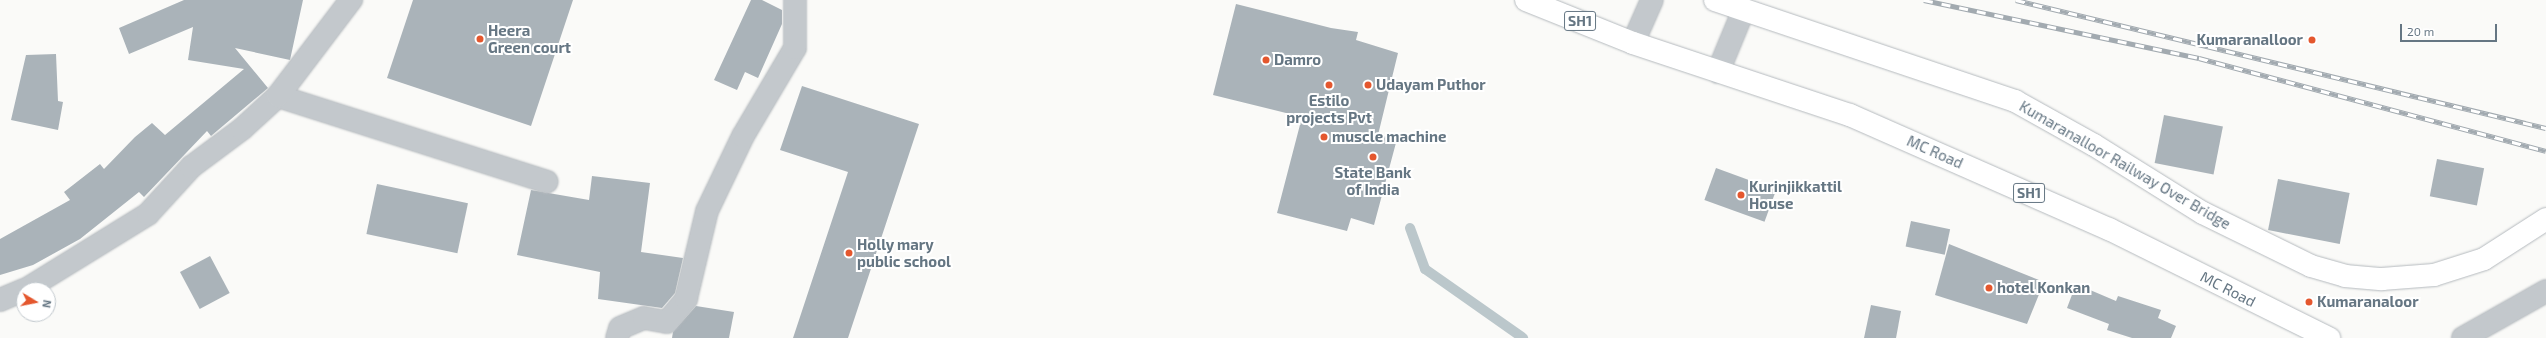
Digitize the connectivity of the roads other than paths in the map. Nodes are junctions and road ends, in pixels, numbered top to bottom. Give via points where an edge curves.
1 (351, 0) edge
2 (795, 0) edge
3 (1526, 0) edge
4 (1652, 0) edge
5 (1715, 0) edge
6 (1744, 9) junction
7 (1633, 43) junction
8 (1718, 72) junction
9 (278, 96) junction
10 (547, 182) dead end
11 (2546, 219) edge
12 (37, 282) edge
13 (2546, 291) edge
14 (16, 293) edge
15 (0, 300) edge
16 (617, 338) edge
17 (2329, 338) edge
18 (2463, 338) edge

1 - 9 street
2 - 16 street via 795,48 743,136 707,211 686,299 667,322 644,318 620,328
3 - 7 main road, MC Road / SH1
4 - 7 street
5 - 6 main road, Kumaranalloor Railway Over Bridge
6 - 8 street
6 - 11 main road, Kumaranalloor Railway Over Bridge via 2015,101 2094,145 2203,213 2311,266 2345,276 2382,279 2434,275 2484,259
7 - 8 main road, MC Road / SH1
8 - 17 main road, MC Road / SH1 via 1850,115 2109,228
9 - 10 street
9 - 12 street via 242,129 191,167 148,214
13 - 18 street
14 - 15 street

